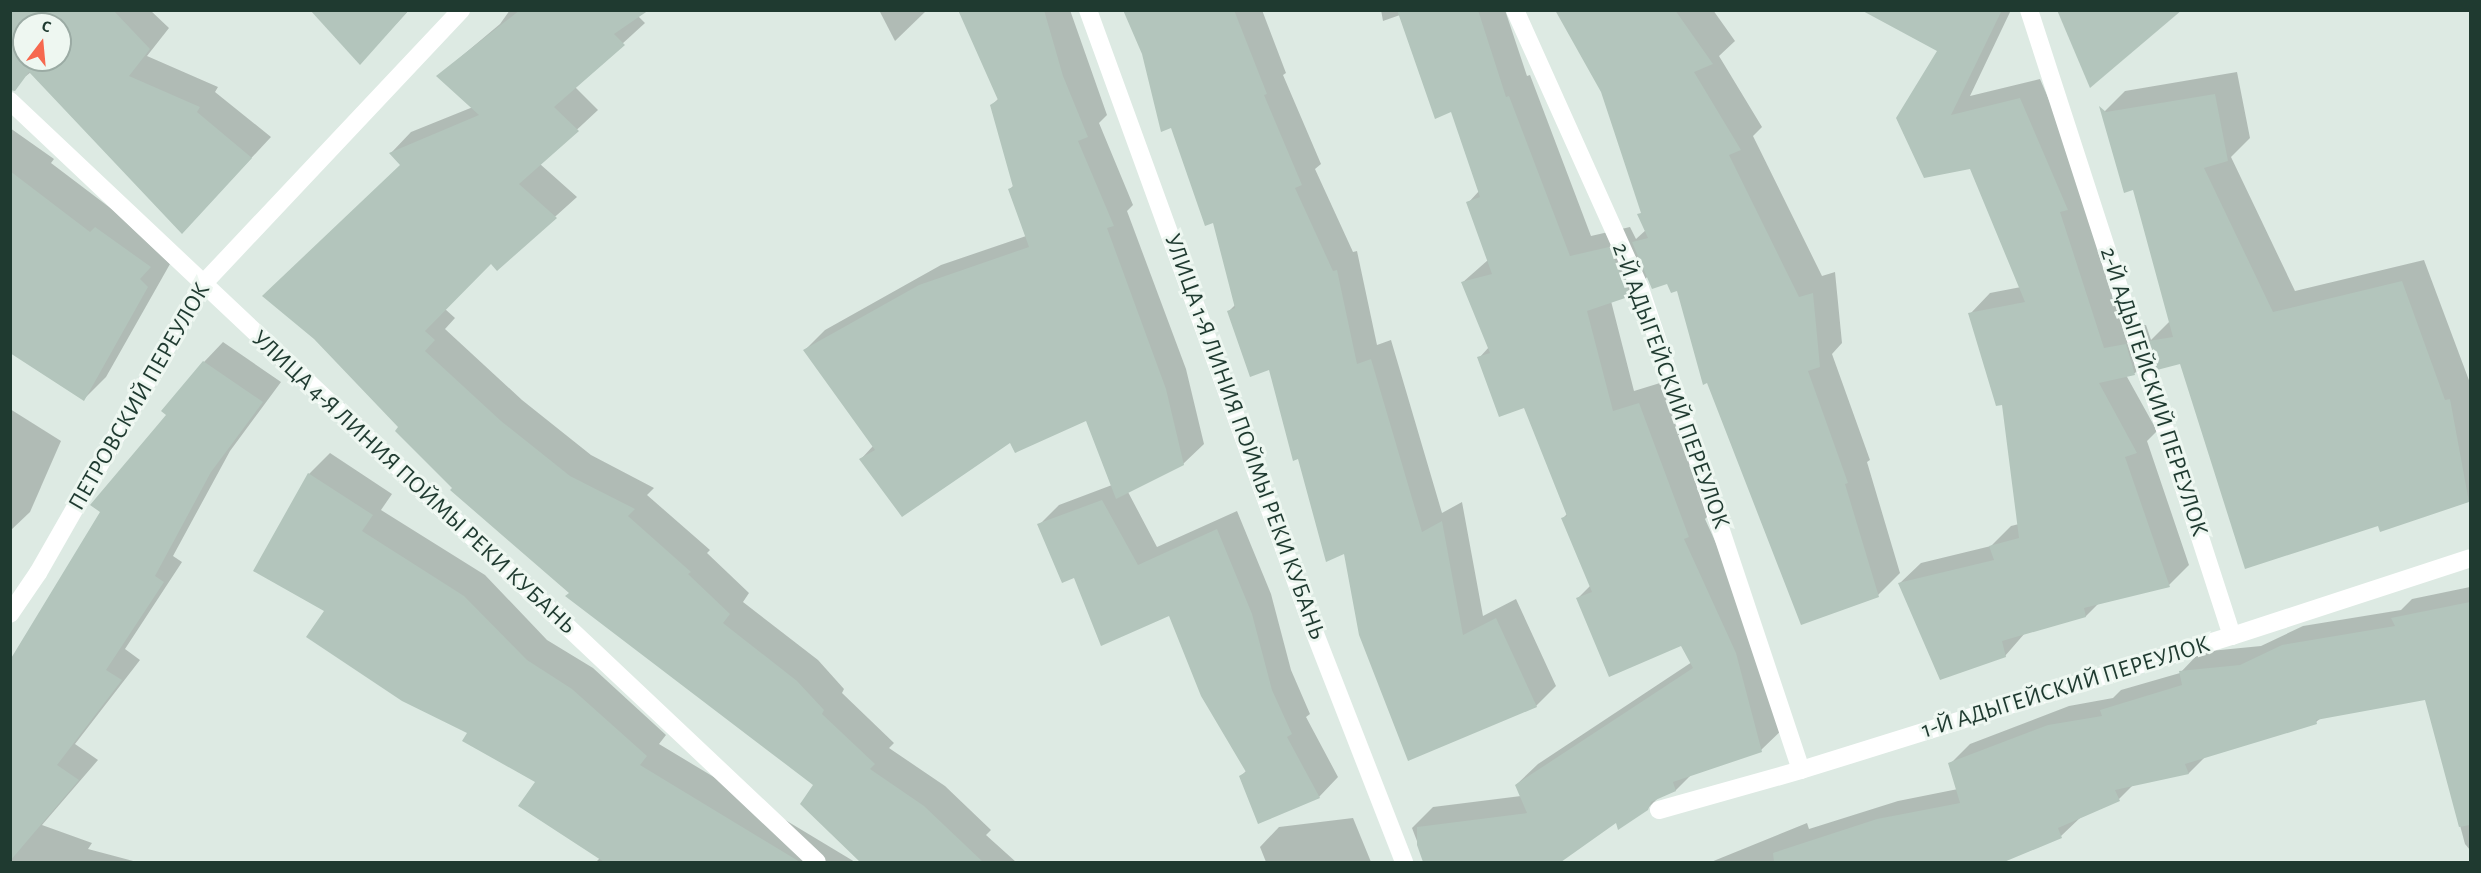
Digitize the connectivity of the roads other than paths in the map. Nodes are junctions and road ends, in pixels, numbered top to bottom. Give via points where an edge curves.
1 (461, 10) edge
2 (1088, 10) edge
3 (1515, 10) edge
4 (2029, 10) edge
5 (10, 101) edge
6 (202, 285) junction
7 (2470, 558) edge
8 (10, 614) edge
9 (2232, 636) junction
10 (1801, 770) junction
11 (1659, 810) dead end
12 (817, 862) edge
13 (1404, 862) edge

1 - 6 street, ПЕТРОВСКИЙ ПЕРЕУЛОК
2 - 13 street, УЛИЦА 1-Я ЛИНИЯ ПОЙМЫ РЕКИ КУБАНЬ via 1314,631
3 - 10 street, 2-Й АДЫГЕЙСКИЙ ПЕРЕУЛОК via 1640,288
4 - 9 street, 2-Й АДЫГЕЙСКИЙ ПЕРЕУЛОК
5 - 6 street, УЛИЦА 4-Я ЛИНИЯ ПОЙМЫ РЕКИ КУБАНЬ
6 - 8 street, ПЕТРОВСКИЙ ПЕРЕУЛОК via 38,573
6 - 12 street, УЛИЦА 4-Я ЛИНИЯ ПОЙМЫ РЕКИ КУБАНЬ
7 - 9 street, 1-Й АДЫГЕЙСКИЙ ПЕРЕУЛОК
9 - 10 street, 1-Й АДЫГЕЙСКИЙ ПЕРЕУЛОК
10 - 11 street, 1-Й АДЫГЕЙСКИЙ ПЕРЕУЛОК

